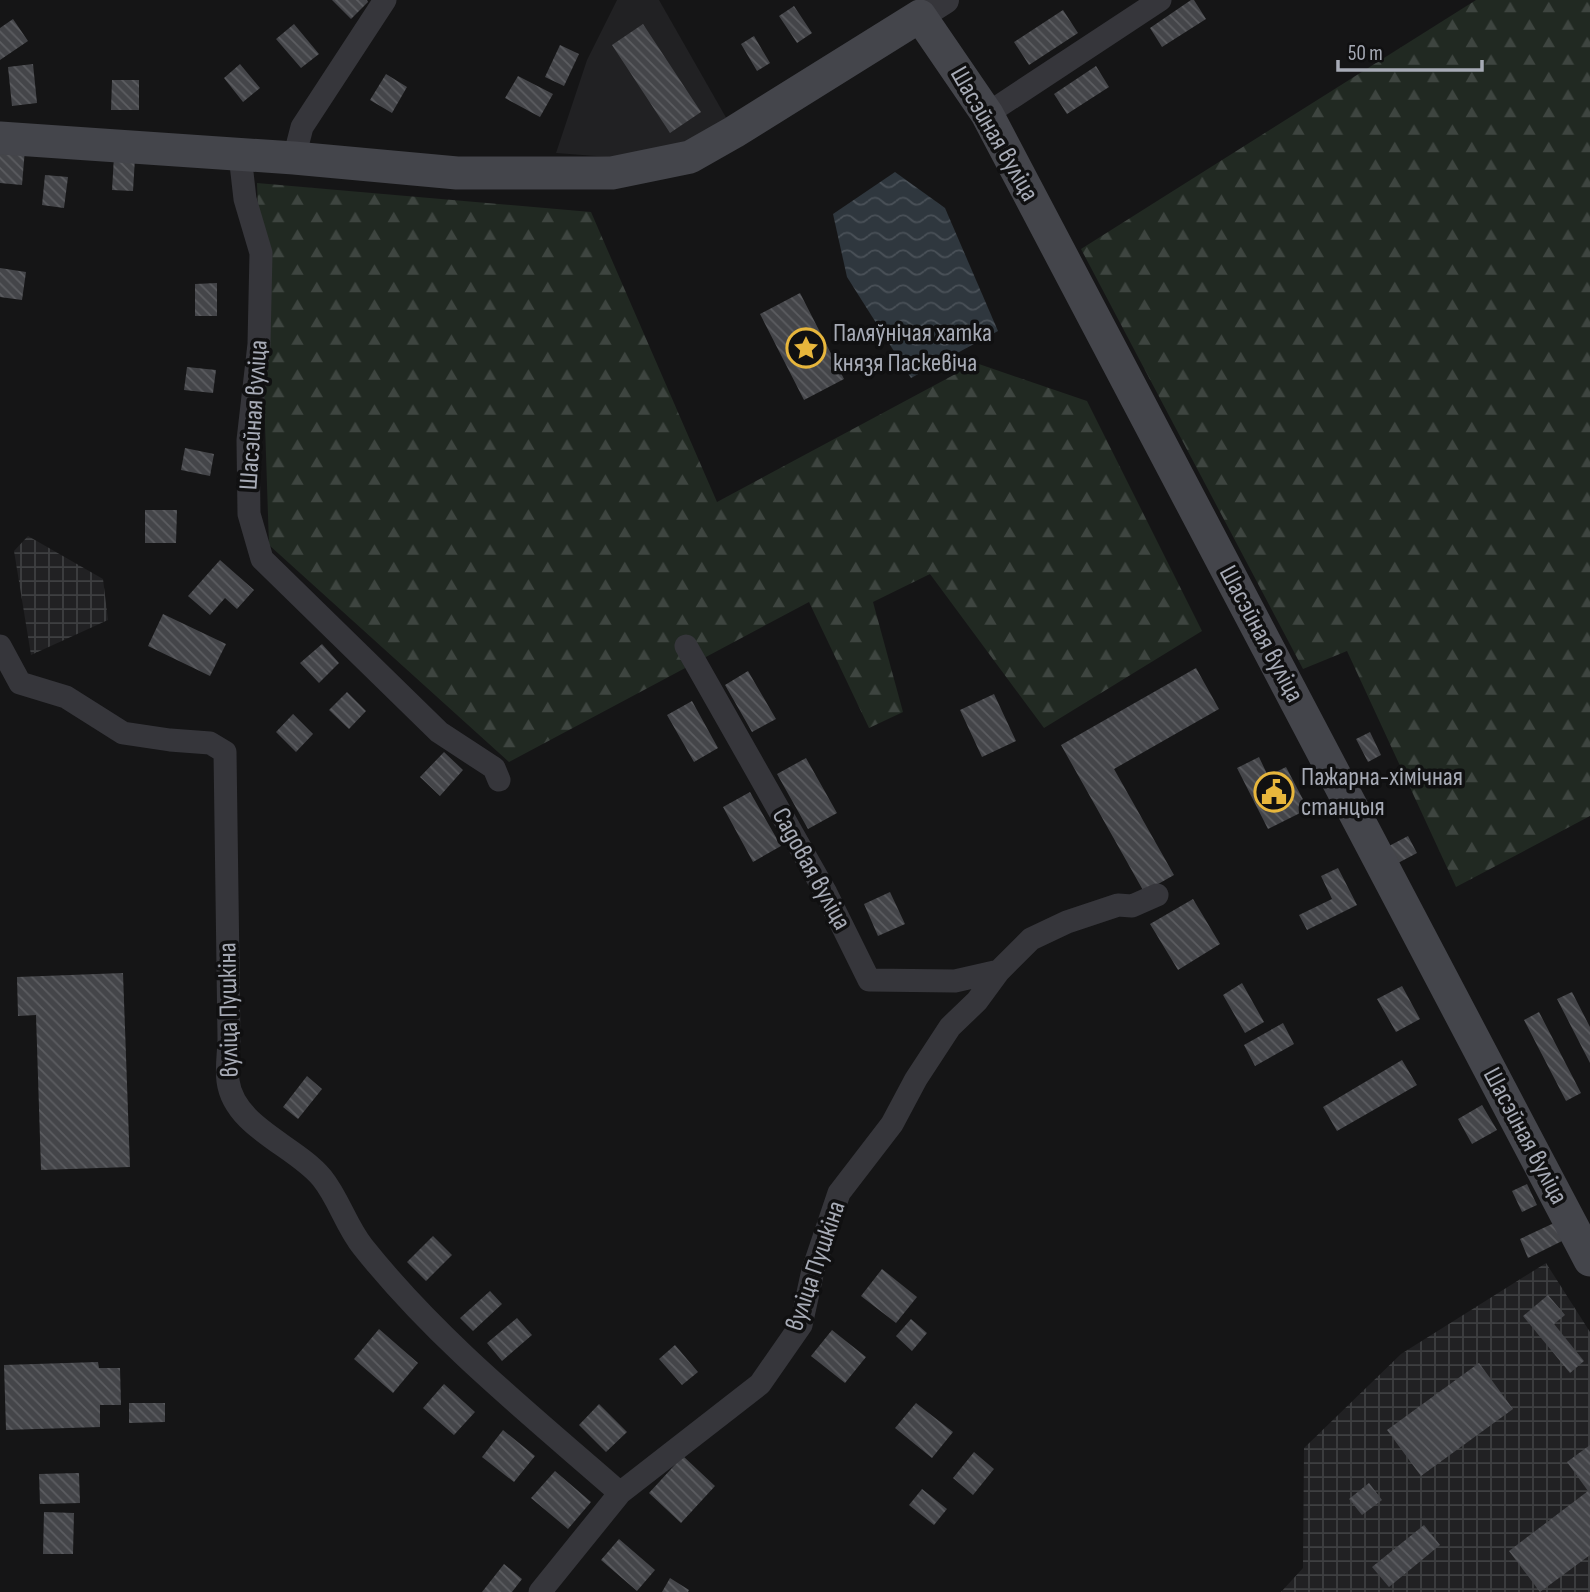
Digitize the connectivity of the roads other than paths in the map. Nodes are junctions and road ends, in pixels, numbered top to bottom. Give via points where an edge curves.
1 (385, 0) edge
2 (1160, 0) edge
3 (931, 6) edge
4 (987, 114) junction
5 (0, 138) edge
6 (240, 155) junction
7 (294, 158) junction
8 (0, 646) edge
9 (686, 646) dead end
10 (499, 780) dead end
11 (1157, 895) dead end
12 (999, 971) junction
13 (1590, 1260) edge
14 (620, 1493) junction
15 (540, 1592) edge

1 - 7 street via 302,127
2 - 4 street
3 - 4 main road, Шасэйная вуліца
3 - 7 main road, Шасэйная вуліца via 690,157 612,173 457,173
4 - 13 main road, Шасэйная вуліца
5 - 6 main road, Шасэйная вуліца
6 - 7 main road, Шасэйная вуліца
6 - 10 street, Шасэйная вуліца via 245,198 261,253 260,344 248,440 249,514 261,559 439,732 494,768
8 - 14 street, вуліца Пушкіна via 20,683 66,697 123,733 211,743 225,752 228,1082 236,1103 251,1121 322,1177 361,1244 439,1333
9 - 12 street, Садовая вуліца via 826,893 869,980 955,981
11 - 12 street, вуліца Пушкіна via 1031,939
12 - 14 street, вуліца Пушкіна via 950,1027 892,1124 839,1193 813,1270 802,1325 760,1384
14 - 15 street, вуліца Пушкіна

